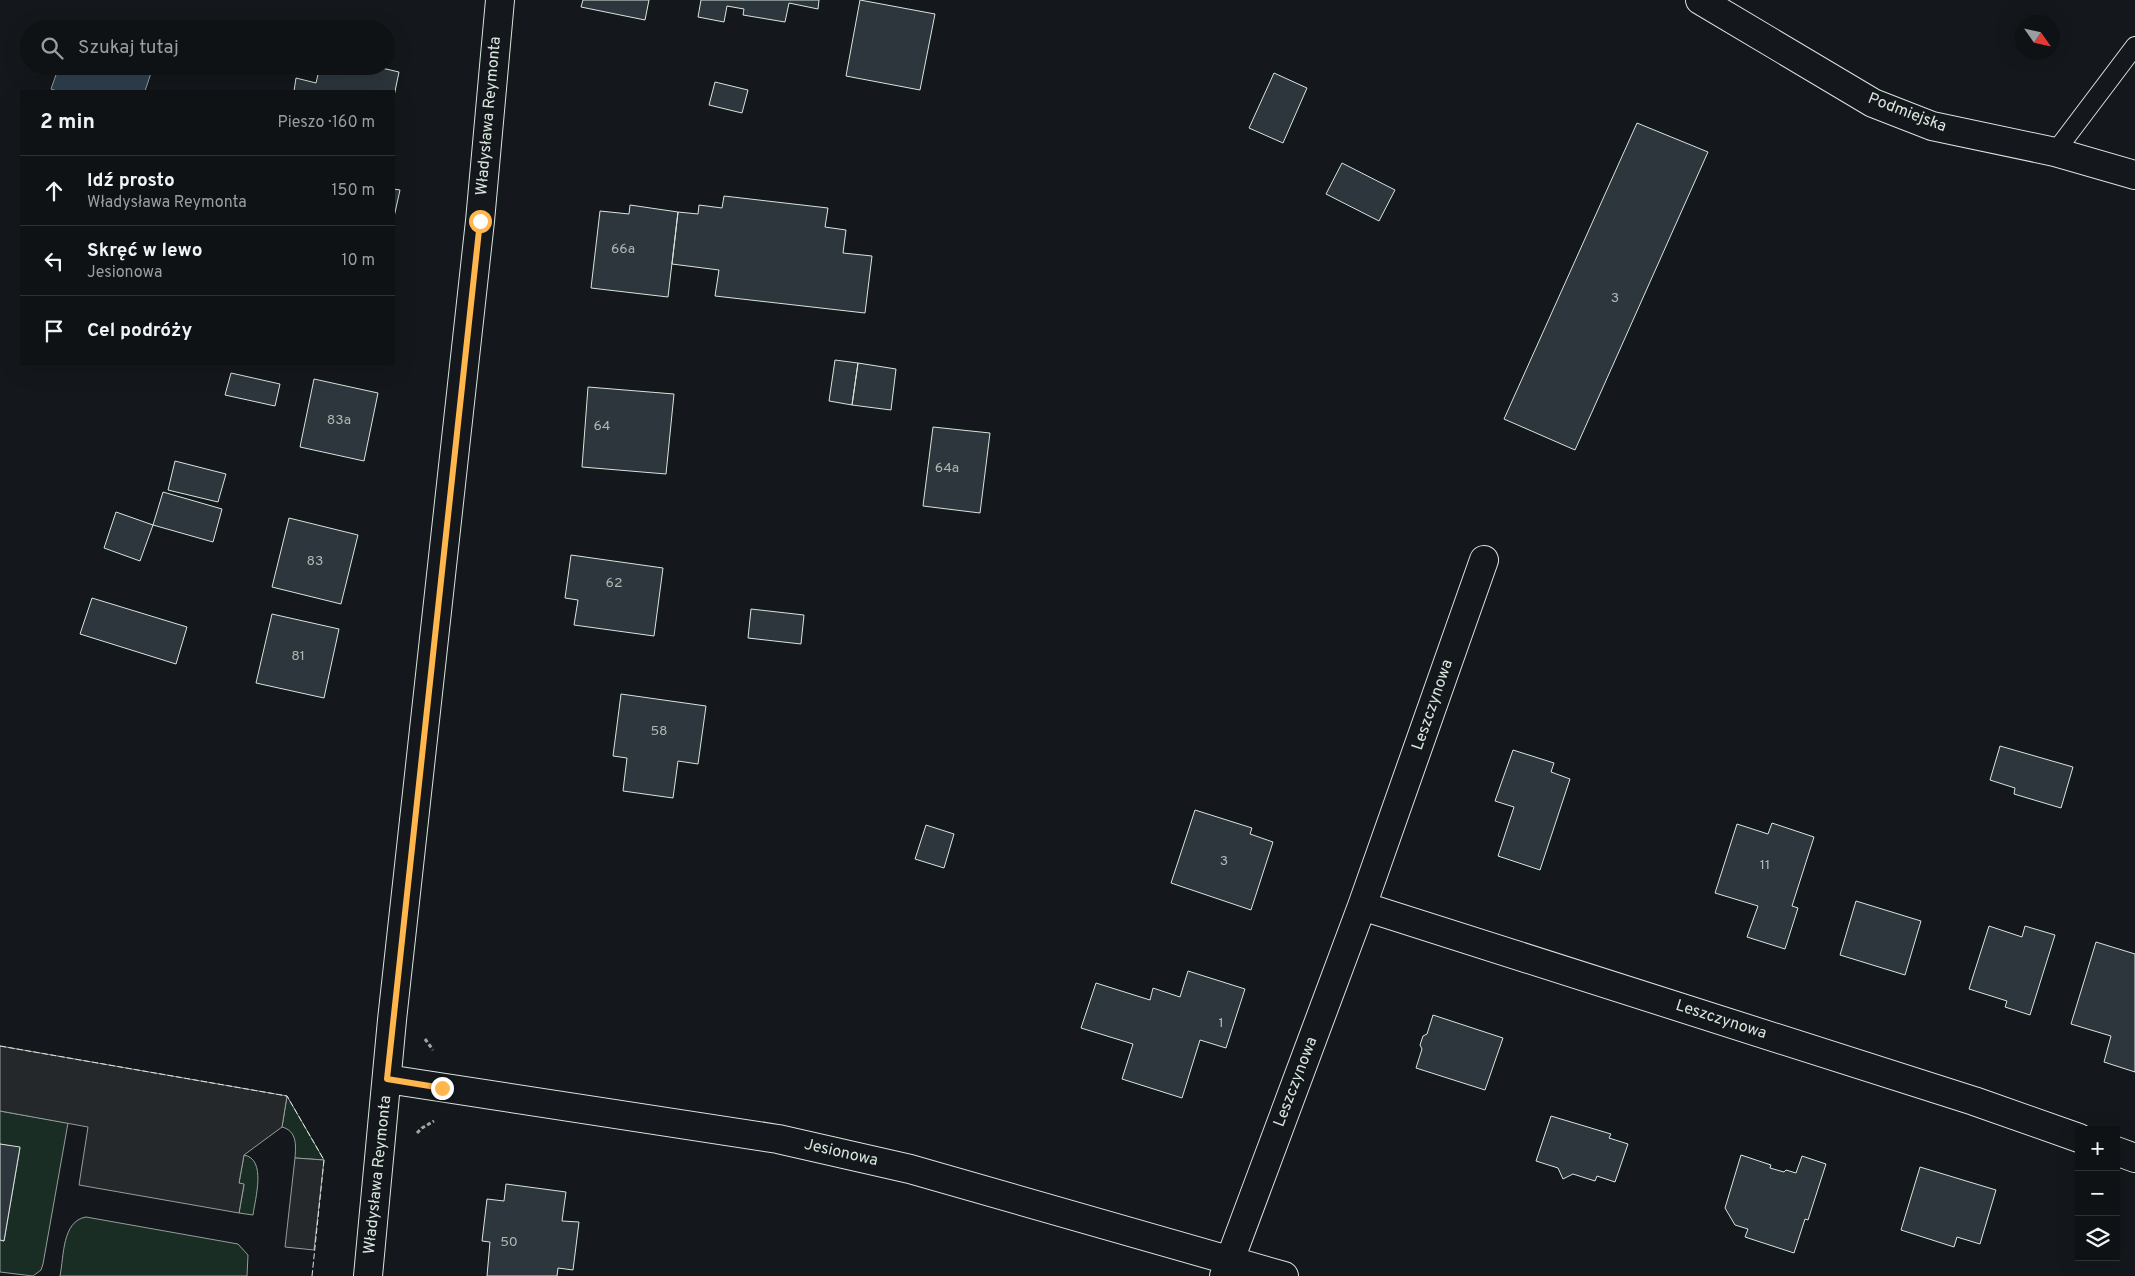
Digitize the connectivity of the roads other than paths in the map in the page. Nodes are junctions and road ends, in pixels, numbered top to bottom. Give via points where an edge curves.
1 (500, 0) edge
2 (1700, 0) edge
3 (2135, 46) edge
4 (2055, 152) junction
5 (2135, 175) edge
6 (1484, 560) dead end
7 (1362, 906) junction
8 (387, 1079) junction
9 (2075, 1137) edge
10 (2120, 1152) edge
11 (2135, 1158) edge
12 (1226, 1267) edge
13 (368, 1276) edge
14 (1284, 1276) edge

1 - 8 street, Władysława Reymonta
2 - 4 street, Podmiejska via 1873,103 1932,126
3 - 4 lane
4 - 5 street, Podmiejska
6 - 7 street, Leszczynowa
7 - 9 street, Leszczynowa via 1974,1101
7 - 12 street, Leszczynowa
8 - 12 street, Jesionowa via 778,1139 910,1169
8 - 13 street, Władysława Reymonta
10 - 11 street
12 - 14 street, Jesionowa

